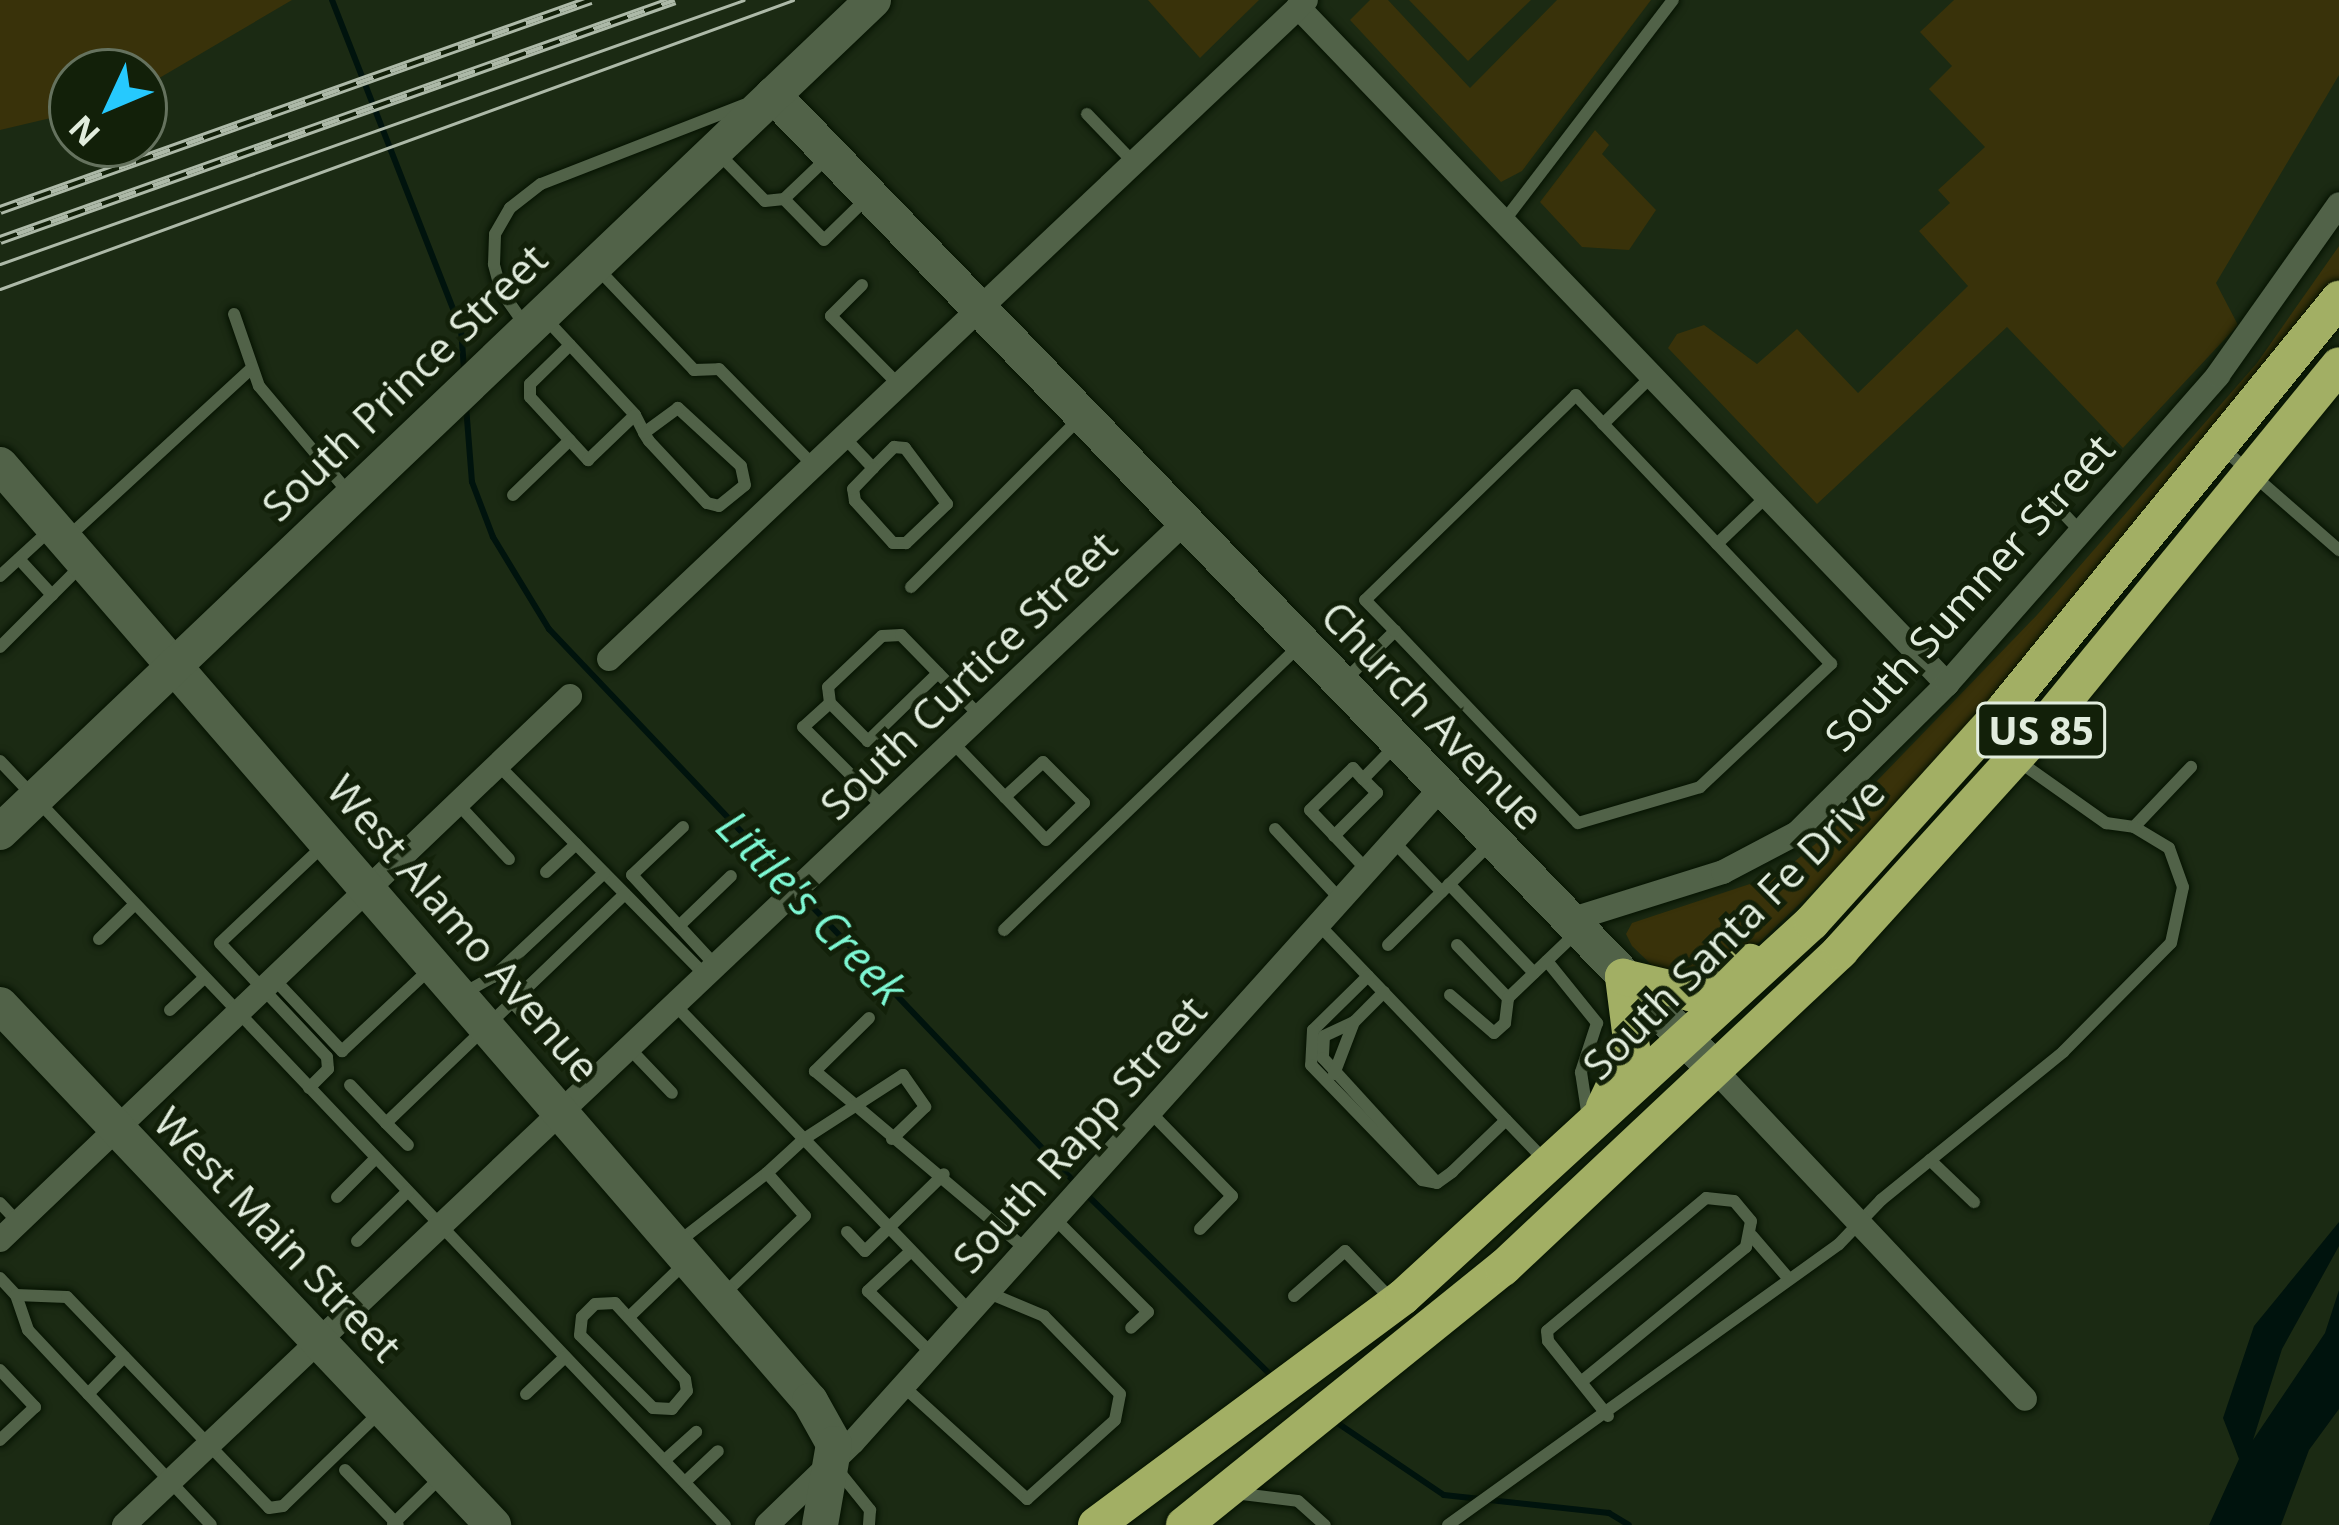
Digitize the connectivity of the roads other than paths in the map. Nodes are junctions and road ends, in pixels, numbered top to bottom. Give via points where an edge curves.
1 (873, 0) edge
2 (1673, 0) edge
3 (1302, 3) edge
4 (773, 95) junction
5 (1088, 115) dead end
6 (715, 150) junction
7 (830, 154) junction
8 (1132, 162) junction
9 (869, 196) junction
10 (784, 199) junction
11 (2339, 204) edge
12 (1504, 221) junction
13 (593, 265) junction
14 (862, 285) dead end
15 (2339, 299) edge
16 (976, 308) junction
17 (234, 314) dead end
18 (534, 320) junction
19 (570, 345) junction
20 (2339, 365) edge
21 (252, 368) junction
22 (1652, 376) junction
23 (897, 383) junction
24 (635, 415) junction
25 (1081, 417) junction
26 (1603, 424) junction
27 (644, 433) junction
28 (842, 436) junction
29 (570, 440) junction
30 (2220, 446) junction
31 (812, 464) junction
32 (0, 465) edge
33 (873, 468) junction
34 (2252, 472) junction
35 (350, 495) junction
36 (513, 495) dead end
37 (1767, 496) junction
38 (2048, 496) dead end
39 (1184, 523) junction
40 (2081, 532) junction
41 (69, 542) junction
42 (1717, 544) junction
43 (2339, 550) edge
44 (19, 559) junction
45 (0, 576) edge
46 (911, 586) dead end
47 (52, 595) junction
48 (1395, 631) junction
49 (1301, 644) junction
50 (0, 646) edge
51 (609, 659) dead end
52 (175, 662) junction
53 (938, 673) junction
54 (1947, 684) junction
55 (1341, 685) junction
56 (570, 696) dead end
57 (830, 703) junction
58 (981, 716) junction
59 (953, 743) junction
60 (1398, 743) junction
61 (1974, 745) junction
62 (0, 761) edge
63 (2014, 761) junction
64 (498, 765) junction
65 (2191, 767) dead end
66 (1363, 779) junction
67 (1442, 788) junction
68 (1005, 797) junction
69 (35, 798) junction
70 (457, 803) junction
71 (884, 808) junction
72 (683, 826) dead end
73 (2134, 827) junction
74 (1275, 829) dead end
75 (0, 832) edge
76 (1334, 836) junction
77 (328, 841) junction
78 (1492, 841) junction
79 (1394, 842) junction
80 (576, 844) junction
81 (509, 859) dead end
82 (1368, 871) junction
83 (546, 872) dead end
84 (604, 873) junction
85 (731, 876) dead end
86 (369, 888) junction
87 (1445, 888) junction
88 (626, 894) junction
89 (1342, 901) junction
90 (135, 904) junction
91 (1574, 925) junction
92 (679, 926) junction
93 (1320, 926) junction
94 (1004, 930) dead end
95 (99, 939) dead end
96 (1388, 945) dead end
97 (1456, 945) dead end
98 (1547, 961) junction
99 (435, 964) junction
100 (712, 972) junction
101 (1534, 973) junction
102 (1368, 976) junction
103 (1623, 976) junction
104 (204, 978) junction
105 (268, 984) junction
106 (1384, 992) junction
107 (461, 995) junction
108 (1450, 995) dead end
109 (1508, 998) junction
110 (0, 1005) edge
111 (676, 1006) junction
112 (170, 1010) dead end
113 (238, 1013) junction
114 (500, 1013) junction
115 (868, 1018) dead end
116 (1354, 1022) junction
117 (537, 1029) dead end
118 (1688, 1043) junction
119 (629, 1048) junction
120 (1717, 1072) junction
121 (1334, 1074) junction
122 (350, 1085) dead end
123 (309, 1088) junction
124 (672, 1093) dead end
125 (852, 1108) junction
126 (561, 1111) junction
127 (1153, 1115) junction
128 (1506, 1120) junction
129 (386, 1123) junction
130 (116, 1129) junction
131 (1590, 1131) junction
132 (892, 1138) junction
133 (804, 1139) junction
134 (408, 1145) dead end
135 (376, 1158) junction
136 (1930, 1160) junction
137 (1550, 1167) junction
138 (767, 1173) junction
139 (944, 1174) junction
140 (1437, 1183) junction
141 (408, 1191) junction
142 (337, 1197) dead end
143 (1974, 1202) dead end
144 (0, 1203) edge
145 (1064, 1210) junction
146 (441, 1225) junction
147 (889, 1228) junction
148 (1855, 1228) junction
149 (1200, 1229) dead end
150 (9, 1231) edge
151 (847, 1232) dead end
152 (1752, 1236) junction
153 (357, 1241) dead end
154 (1028, 1250) junction
155 (911, 1251) junction
156 (682, 1252) junction
157 (0, 1278) edge
158 (1789, 1279) junction
159 (988, 1292) junction
160 (16, 1295) junction
161 (721, 1297) junction
162 (1294, 1297) dead end
163 (1395, 1303) junction
164 (970, 1312) junction
165 (629, 1317) junction
166 (1131, 1328) dead end
167 (318, 1341) junction
168 (932, 1354) junction
169 (124, 1357) junction
170 (565, 1357) junction
171 (0, 1370) edge
172 (1580, 1382) junction
173 (903, 1386) junction
174 (88, 1394) junction
175 (526, 1394) dead end
176 (2025, 1399) dead end
177 (383, 1409) junction
178 (1608, 1415) junction
179 (696, 1432) dead end
180 (0, 1440) edge
181 (208, 1445) junction
182 (718, 1450) dead end
183 (664, 1460) junction
184 (833, 1463) junction
185 (345, 1470) dead end
186 (444, 1474) junction
187 (170, 1482) junction
188 (685, 1482) junction
189 (1227, 1493) junction
190 (395, 1524) edge
191 (124, 1525) edge
192 (211, 1525) edge
193 (493, 1525) edge
194 (724, 1525) edge
195 (766, 1525) edge
196 (820, 1525) edge
197 (869, 1525) edge
198 (1096, 1525) edge
199 (1184, 1525) edge
200 (1325, 1525) edge
201 (1448, 1525) edge

1 - 4 street, South Prince Street
2 - 12 lane
3 - 8 street
3 - 12 street
4 - 6 street, South Prince Street
4 - 7 street, Church Avenue
4 - 18 lane via 541,184 510,208 495,234 494,264 500,291
5 - 8 lane
6 - 10 lane via 765,202
6 - 13 street, South Prince Street
7 - 9 street, Church Avenue
7 - 10 lane
8 - 16 street
9 - 10 lane via 824,240
9 - 16 street, Church Avenue
11 - 40 street, South Sumner Street via 2248,340
12 - 22 street
13 - 18 street, South Prince Street
13 - 31 lane via 694,370 719,369
14 - 23 lane via 830,316
15 - 30 highway, South Santa Fe Drive / US 85
16 - 23 street
16 - 25 street, Church Avenue
17 - 21 lane
18 - 19 lane
18 - 35 street, South Prince Street
19 - 24 lane
19 - 29 lane via 530,384 530,398
20 - 34 highway, South Santa Fe Drive / US 85
21 - 35 lane via 282,418
21 - 41 lane
22 - 26 lane
22 - 37 street
23 - 28 street
24 - 27 lane
24 - 29 lane via 588,460
25 - 39 street, Church Avenue
25 - 46 lane
26 - 42 lane
26 - 48 lane via 1576,395 1365,600
27 - 27 lane via 706,503 718,506 745,485 741,466 689,414 668,411
28 - 31 street
28 - 33 lane
29 - 36 lane
30 - 34 lane
30 - 61 highway, South Santa Fe Drive / US 85
31 - 51 street
32 - 41 street, West Alamo Avenue
33 - 33 lane via 894,447 905,448 947,504 906,543 893,543 855,502 853,489
34 - 43 lane
34 - 63 highway, South Santa Fe Drive / US 85
35 - 52 street, South Prince Street
37 - 42 lane
37 - 54 street
38 - 40 lane
39 - 49 street, Church Avenue
39 - 58 street, South Curtice Street
40 - 54 street, South Sumner Street
41 - 44 lane
41 - 47 lane
41 - 52 street, West Alamo Avenue
42 - 48 lane via 1832,664 1700,787 1578,824
44 - 45 lane
44 - 47 lane
47 - 50 lane
48 - 55 lane
49 - 55 street, Church Avenue
49 - 94 lane
52 - 69 street, South Prince Street
52 - 77 street, West Alamo Avenue
53 - 57 lane via 868,741
53 - 57 lane via 901,635 882,636 828,687
53 - 58 lane
54 - 91 street, South Sumner Street via 1778,845
55 - 60 street, Church Avenue
56 - 64 street
57 - 71 lane via 803,727
58 - 59 street, South Curtice Street
59 - 68 lane
59 - 71 street, South Curtice Street
60 - 66 lane
60 - 67 street, Church Avenue
61 - 63 lane
61 - 103 highway via 1922,783 1737,974 1690,993
61 - 118 highway, South Santa Fe Drive / US 85
62 - 69 lane
63 - 73 lane via 2106,823
63 - 120 highway, South Santa Fe Drive / US 85 via 1896,895
64 - 70 street
64 - 80 lane
65 - 73 lane
66 - 76 lane via 1377,793
66 - 76 lane via 1353,768 1310,810
67 - 78 street, Church Avenue
67 - 79 street, South Rapp Street
68 - 68 lane via 1046,840 1084,803 1043,762
69 - 75 street, South Prince Street
69 - 90 lane
70 - 81 lane
70 - 86 street
71 - 100 street, South Curtice Street
72 - 92 lane via 632,875
73 - 136 lane via 2169,848 2182,887 2171,943 2063,1052
74 - 89 lane
76 - 82 lane
77 - 86 street, West Alamo Avenue
77 - 105 lane via 220,943
78 - 87 lane
78 - 91 street, Church Avenue
79 - 82 street, South Rapp Street
79 - 87 lane
80 - 83 lane
80 - 84 lane
82 - 89 street, South Rapp Street
84 - 88 lane
84 - 107 lane via 493,977
85 - 92 lane
86 - 99 street, West Alamo Avenue
86 - 105 street
87 - 96 lane
87 - 101 lane
88 - 100 lane
88 - 114 lane
89 - 93 street, South Rapp Street
90 - 95 lane
90 - 104 lane
91 - 98 lane
91 - 103 street, Church Avenue
92 - 100 lane
93 - 102 lane
93 - 127 street, South Rapp Street
97 - 109 lane
98 - 101 lane
98 - 131 lane via 1597,1024 1581,1072
99 - 105 lane via 341,1052
99 - 107 street, West Alamo Avenue
100 - 111 street, South Curtice Street
101 - 109 lane
102 - 106 lane
102 - 140 lane via 1312,1030 1311,1065 1421,1180
103 - 118 street, Church Avenue
103 - 131 highway via 1632,1048
104 - 112 lane
104 - 113 lane
105 - 113 street
105 - 123 lane via 327,1057 328,1069
106 - 116 lane
106 - 128 lane
107 - 114 street, West Alamo Avenue
108 - 109 lane via 1494,1033 1505,1023
110 - 130 street, West Main Street
111 - 119 street, South Curtice Street
111 - 133 lane
113 - 123 lane
113 - 130 street
114 - 117 lane
114 - 126 street, West Alamo Avenue
114 - 129 lane
115 - 125 lane via 815,1071
116 - 121 lane
116 - 121 lane via 1324,1036
118 - 120 street, Church Avenue
118 - 131 highway, South Santa Fe Drive / US 85
119 - 124 lane
119 - 126 street, South Curtice Street
120 - 148 street, Church Avenue
120 - 189 highway, South Santa Fe Drive / US 85 via 1350,1396
121 - 140 lane
122 - 129 lane
123 - 135 lane
125 - 132 lane
125 - 132 lane via 903,1076 925,1107
125 - 133 lane
126 - 146 street, South Curtice Street
126 - 156 street, West Alamo Avenue
127 - 145 street, South Rapp Street
127 - 149 lane via 1232,1196
128 - 137 lane
128 - 140 lane
129 - 134 lane
130 - 150 street
130 - 167 street, West Main Street
131 - 137 highway, South Santa Fe Drive / US 85
132 - 139 lane
133 - 138 lane
133 - 147 lane
135 - 141 lane
135 - 142 lane
136 - 143 lane
136 - 148 lane
137 - 163 highway, South Santa Fe Drive / US 85
138 - 156 lane
138 - 161 lane via 805,1216
139 - 147 lane
139 - 154 lane
141 - 146 lane
141 - 153 lane
144 - 150 lane
145 - 154 street, South Rapp Street
145 - 166 lane via 1148,1312
146 - 167 street, South Curtice Street
146 - 170 lane
147 - 151 lane via 865,1250
147 - 155 lane
148 - 158 lane
148 - 176 street, Church Avenue
152 - 158 lane
152 - 172 lane
152 - 172 lane via 1734,1201 1706,1198 1553,1320 1548,1342
154 - 159 street, South Rapp Street
155 - 164 lane
155 - 168 lane via 868,1292
156 - 161 street, West Alamo Avenue
156 - 165 lane
157 - 160 lane
158 - 178 lane
159 - 164 street, South Rapp Street
159 - 173 lane via 1044,1316 1120,1394 1115,1420 1027,1499
160 - 169 lane via 67,1297
160 - 174 lane via 28,1330
161 - 184 street, West Alamo Avenue via 824,1419
162 - 163 lane via 1345,1251
163 - 198 highway, South Santa Fe Drive / US 85 via 1267,1406
164 - 168 street, South Rapp Street
165 - 165 lane via 685,1379 687,1391 672,1408 653,1408 580,1335 581,1316 595,1304 615,1304
167 - 177 street, West Main Street
167 - 181 street, South Curtice Street
168 - 173 street, South Rapp Street
169 - 174 lane
169 - 181 lane
170 - 175 lane
170 - 183 lane
171 - 180 lane via 35,1407
172 - 178 lane
173 - 184 street, South Rapp Street
174 - 187 lane
177 - 181 lane via 283,1506 269,1508
177 - 186 street, West Main Street
178 - 201 lane
179 - 183 lane
181 - 187 street, South Curtice Street
182 - 188 lane
183 - 188 lane
184 - 195 street, South Rapp Street
184 - 196 street
184 - 197 lane via 870,1510
185 - 190 lane
186 - 190 lane
186 - 193 street, West Main Street
187 - 191 street, South Curtice Street
187 - 192 lane
188 - 194 lane
189 - 199 highway, South Santa Fe Drive / US 85
189 - 200 lane via 1298,1501

